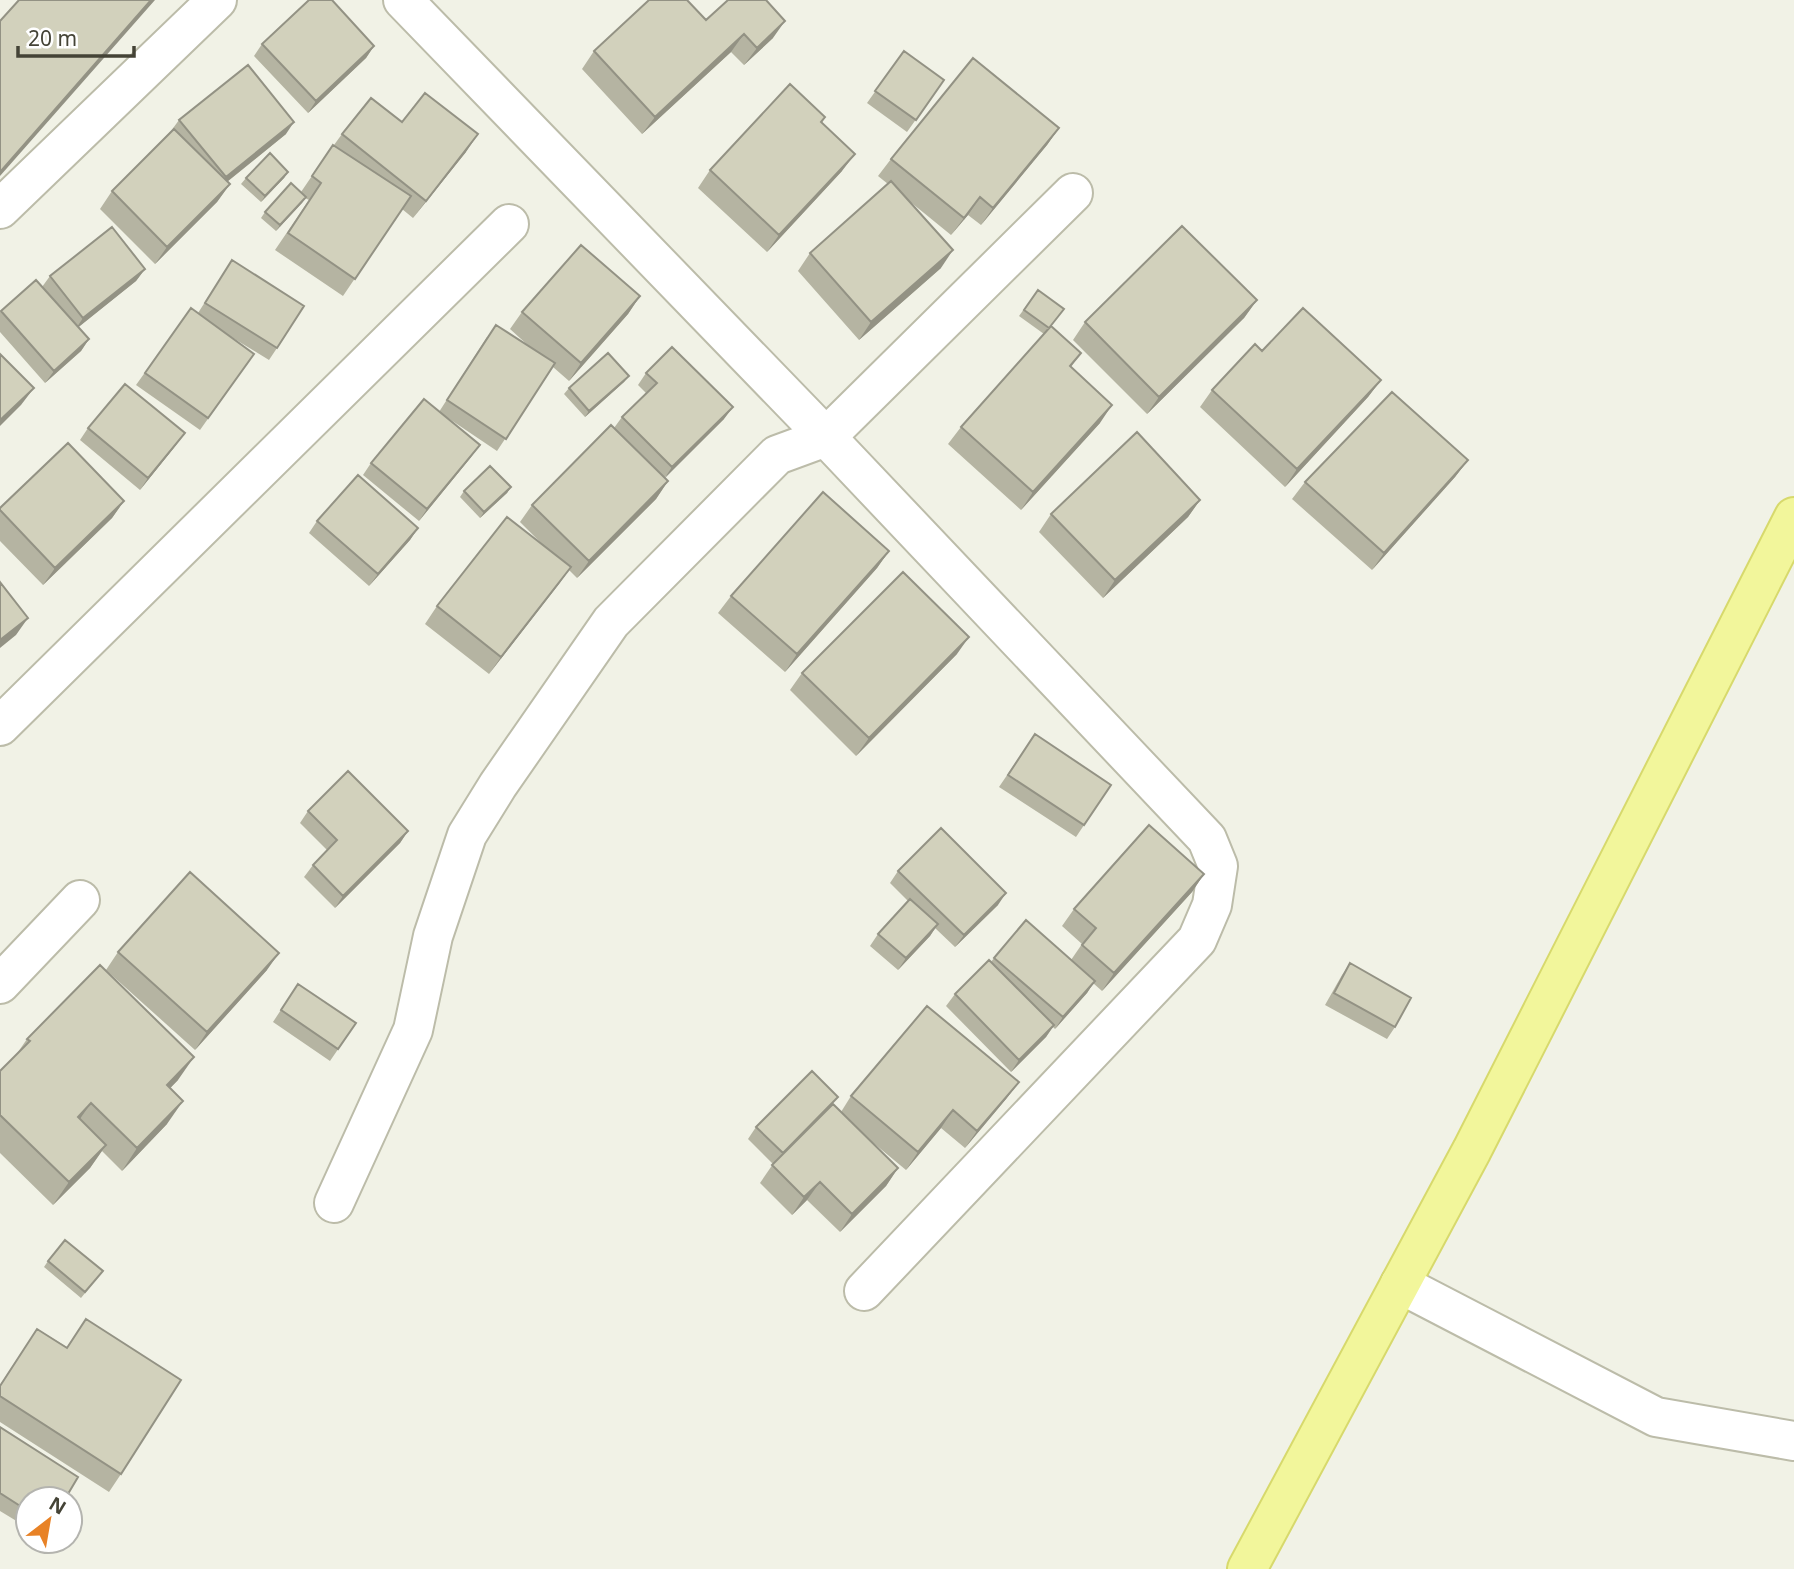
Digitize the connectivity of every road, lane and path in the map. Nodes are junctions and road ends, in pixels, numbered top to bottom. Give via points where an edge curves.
1 (217, 0) edge
2 (403, 0) edge
3 (1073, 193) dead end
4 (0, 209) edge
5 (509, 224) dead end
6 (826, 437) junction
7 (1794, 517) edge
8 (0, 726) edge
9 (80, 900) dead end
10 (0, 984) edge
11 (334, 1203) dead end
12 (1400, 1284) junction
13 (864, 1292) dead end
14 (1794, 1441) edge
15 (1247, 1569) edge

1 - 4 street
2 - 6 street
3 - 6 street
5 - 8 street
6 - 11 street via 777,455 611,622 498,785 467,835 433,936 413,1030
6 - 13 street via 1207,839 1218,866 1212,905 1198,940
7 - 12 main road
9 - 10 street
12 - 14 street via 1656,1417
12 - 15 main road

